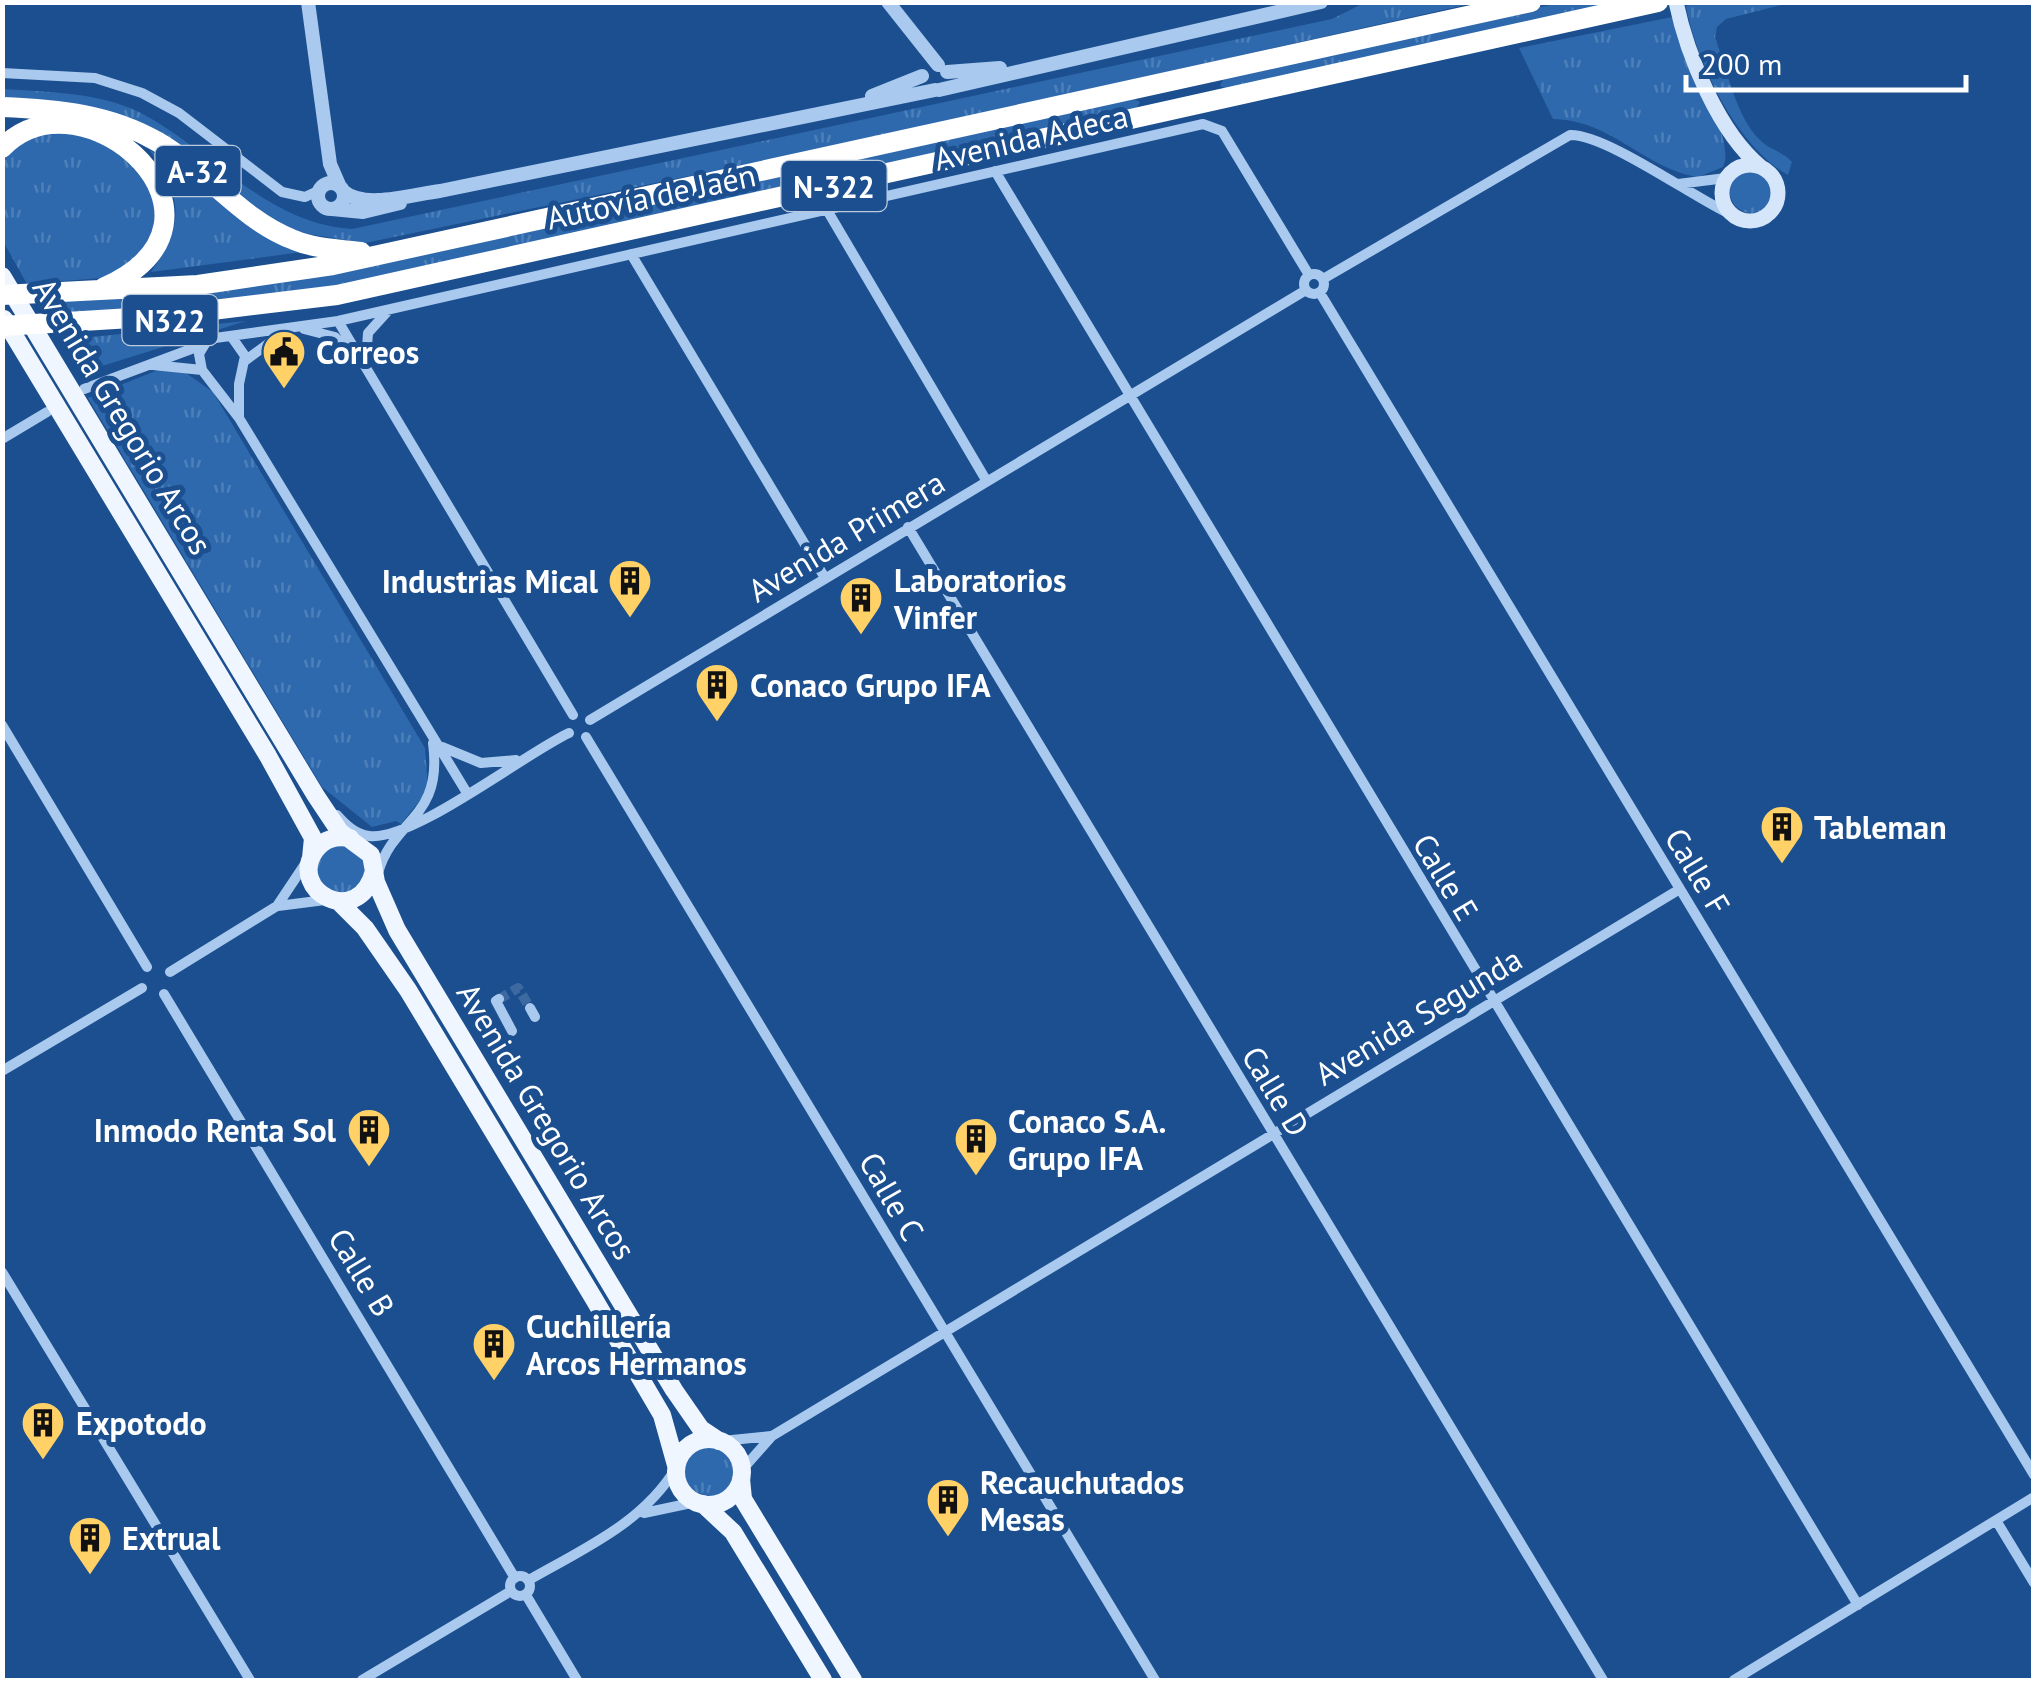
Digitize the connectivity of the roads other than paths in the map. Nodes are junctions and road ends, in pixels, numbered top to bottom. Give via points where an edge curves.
1 (308, 2) edge
2 (888, 2) edge
3 (1321, 2) edge
4 (1530, 2) edge
5 (1658, 2) edge
6 (1676, 2) edge
7 (1046, 62) junction
8 (933, 71) junction
9 (2, 73) edge
10 (937, 90) junction
11 (2, 107) edge
12 (834, 108) junction
13 (1732, 140) junction
14 (2, 148) edge
15 (330, 164) junction
16 (1762, 167) junction
17 (995, 171) junction
18 (1728, 176) junction
19 (1676, 184) junction
20 (321, 188) junction
21 (341, 189) junction
22 (440, 190) junction
23 (332, 209) junction
24 (826, 210) junction
25 (1732, 215) junction
26 (383, 254) junction
27 (631, 254) junction
28 (1309, 275) junction
29 (3, 277) edge
30 (1324, 280) junction
31 (1306, 290) junction
32 (1320, 293) junction
33 (91, 294) junction
34 (2, 295) edge
35 (337, 296) junction
36 (392, 308) junction
37 (2, 317) edge
38 (338, 321) junction
39 (2, 326) edge
40 (298, 328) junction
41 (284, 332) junction
42 (2, 334) edge
43 (230, 336) junction
44 (341, 342) junction
45 (202, 345) junction
46 (246, 360) junction
47 (152, 364) junction
48 (202, 370) junction
49 (369, 372) junction
50 (240, 373) junction
51 (212, 380) junction
52 (84, 389) dead end
53 (1128, 398) junction
54 (47, 412) dead end
55 (239, 418) junction
56 (2, 439) edge
57 (986, 480) junction
58 (908, 527) junction
59 (825, 578) junction
60 (573, 715) junction
61 (590, 720) junction
62 (2, 726) edge
63 (568, 734) junction
64 (586, 737) junction
65 (434, 739) junction
66 (536, 753) junction
67 (467, 794) junction
68 (410, 827) junction
69 (359, 838) junction
70 (377, 866) junction
71 (307, 867) junction
72 (1680, 889) junction
73 (335, 900) junction
74 (276, 906) junction
75 (148, 967) junction
76 (170, 972) junction
77 (142, 988) junction
78 (164, 994) junction
79 (500, 999) dead end
80 (1493, 1001) junction
81 (512, 1031) dead end
82 (2, 1072) edge
83 (1272, 1132) junction
84 (2, 1272) edge
85 (944, 1333) junction
86 (772, 1436) junction
87 (721, 1441) junction
88 (676, 1466) junction
89 (741, 1475) junction
90 (2034, 1475) edge
91 (2034, 1497) edge
92 (700, 1503) junction
93 (639, 1514) junction
94 (1997, 1522) junction
95 (515, 1578) junction
96 (528, 1580) junction
97 (2034, 1584) edge
98 (511, 1591) junction
99 (526, 1595) junction
100 (1858, 1606) junction
101 (250, 1680) edge
102 (362, 1680) edge
103 (578, 1680) edge
104 (823, 1680) edge
105 (853, 1680) edge
106 (1154, 1680) edge
107 (1603, 1680) edge
108 (1734, 1680) edge

1 - 15 street
2 - 8 street
3 - 7 street
4 - 26 highway, Autovía de Jaén / N-322
5 - 35 highway, Autovía de Jaén / N-322
6 - 13 main road via 1683,36
7 - 8 street
7 - 10 street
8 - 10 street via 946,84
8 - 12 street
9 - 20 street via 95,78 142,93 179,113 282,192 305,197
10 - 12 street
11 - 26 highway, A-32 via 104,119 176,154 294,241
12 - 22 street
13 - 16 main road
13 - 18 main road
14 - 33 highway, A-32 via 29,130 66,126 124,144 152,170 164,200 155,249 124,279
15 - 20 street
15 - 21 street
16 - 18 main road via 1744,165
16 - 25 main road via 1777,184 1775,207 1756,221
17 - 24 street, Avenida Adeca
17 - 28 street, Avenida Adeca via 1203,124 1222,131
17 - 53 street, Calle E
18 - 19 street
18 - 25 main road via 1723,202
19 - 25 street
19 - 30 street via 1570,136
20 - 21 street
20 - 23 street via 320,202
21 - 22 street via 371,199
21 - 23 street via 342,203
22 - 23 street via 363,212
24 - 27 street, Avenida Adeca
24 - 57 street
26 - 33 highway, Autovía de Jaén / N-322 via 198,285
27 - 36 street, Avenida Adeca
27 - 59 street
28 - 30 street
28 - 31 street
29 - 69 main road, Avenida Gregorio Arcos via 299,768 340,832
30 - 32 street
31 - 32 street
31 - 53 street, Avenida Primera
32 - 72 street, Calle F
33 - 34 highway, Autovía de Jaén / N-322
35 - 39 highway, Autovía de Jaén / N-322
35 - 42 highway, N322 via 261,310
36 - 38 street, Avenida Adeca
36 - 49 street via 368,332
37 - 71 main road, Avenida Gregorio Arcos via 268,756 313,838
38 - 40 street, Avenida Adeca
38 - 44 street
38 - 49 street
40 - 41 street, Avenida Adeca
40 - 44 street
41 - 43 street, Avenida Adeca
41 - 46 street, Avenida Adeca
43 - 45 street
43 - 46 street
44 - 49 street
45 - 47 street
45 - 48 street
46 - 50 street
47 - 48 street
47 - 52 street
48 - 51 street
49 - 60 street
50 - 51 street
50 - 55 street
51 - 55 street
53 - 57 street, Avenida Primera
53 - 80 street, Calle E
54 - 56 street
55 - 65 street
57 - 58 street, Avenida Primera
58 - 59 street, Avenida Primera
58 - 83 street, Calle D
59 - 61 street, Avenida Primera
60 - 61 street
60 - 63 street
61 - 64 street
62 - 75 street
63 - 64 street
63 - 66 street
64 - 85 street, Calle C
65 - 66 street via 480,763
65 - 67 street
65 - 68 street via 434,785
66 - 67 street
67 - 68 street
68 - 69 street
68 - 70 street
69 - 70 main road
69 - 71 main road via 325,841
70 - 73 main road via 363,894
70 - 87 main road, Avenida Gregorio Arcos via 380,894 414,959 674,1390 701,1429
71 - 73 main road via 315,888
71 - 74 street
72 - 80 street, Avenida Segunda
72 - 90 street, Calle F
73 - 74 street
73 - 88 main road, Avenida Gregorio Arcos via 401,978 662,1416
74 - 76 street
75 - 76 street
75 - 77 street
76 - 78 street
77 - 78 street
77 - 82 street
78 - 95 street, Calle B
79 - 81 street
80 - 83 street, Avenida Segunda
80 - 100 street, Calle E
83 - 85 street, Avenida Segunda
83 - 107 street, Calle D
84 - 101 street
85 - 86 street, Avenida Segunda
85 - 106 street, Calle C
86 - 87 street, Avenida Segunda
86 - 89 street, Avenida Segunda
87 - 88 main road via 688,1446
87 - 89 main road via 736,1452
88 - 92 main road via 682,1490
88 - 93 street via 661,1494
89 - 92 main road via 726,1499
89 - 105 main road via 742,1499
91 - 94 street
92 - 93 street
92 - 104 main road via 733,1532
93 - 96 street
94 - 97 street
94 - 100 street
95 - 96 street
95 - 98 street
96 - 99 street
98 - 99 street
98 - 102 street
99 - 103 street
100 - 108 street

